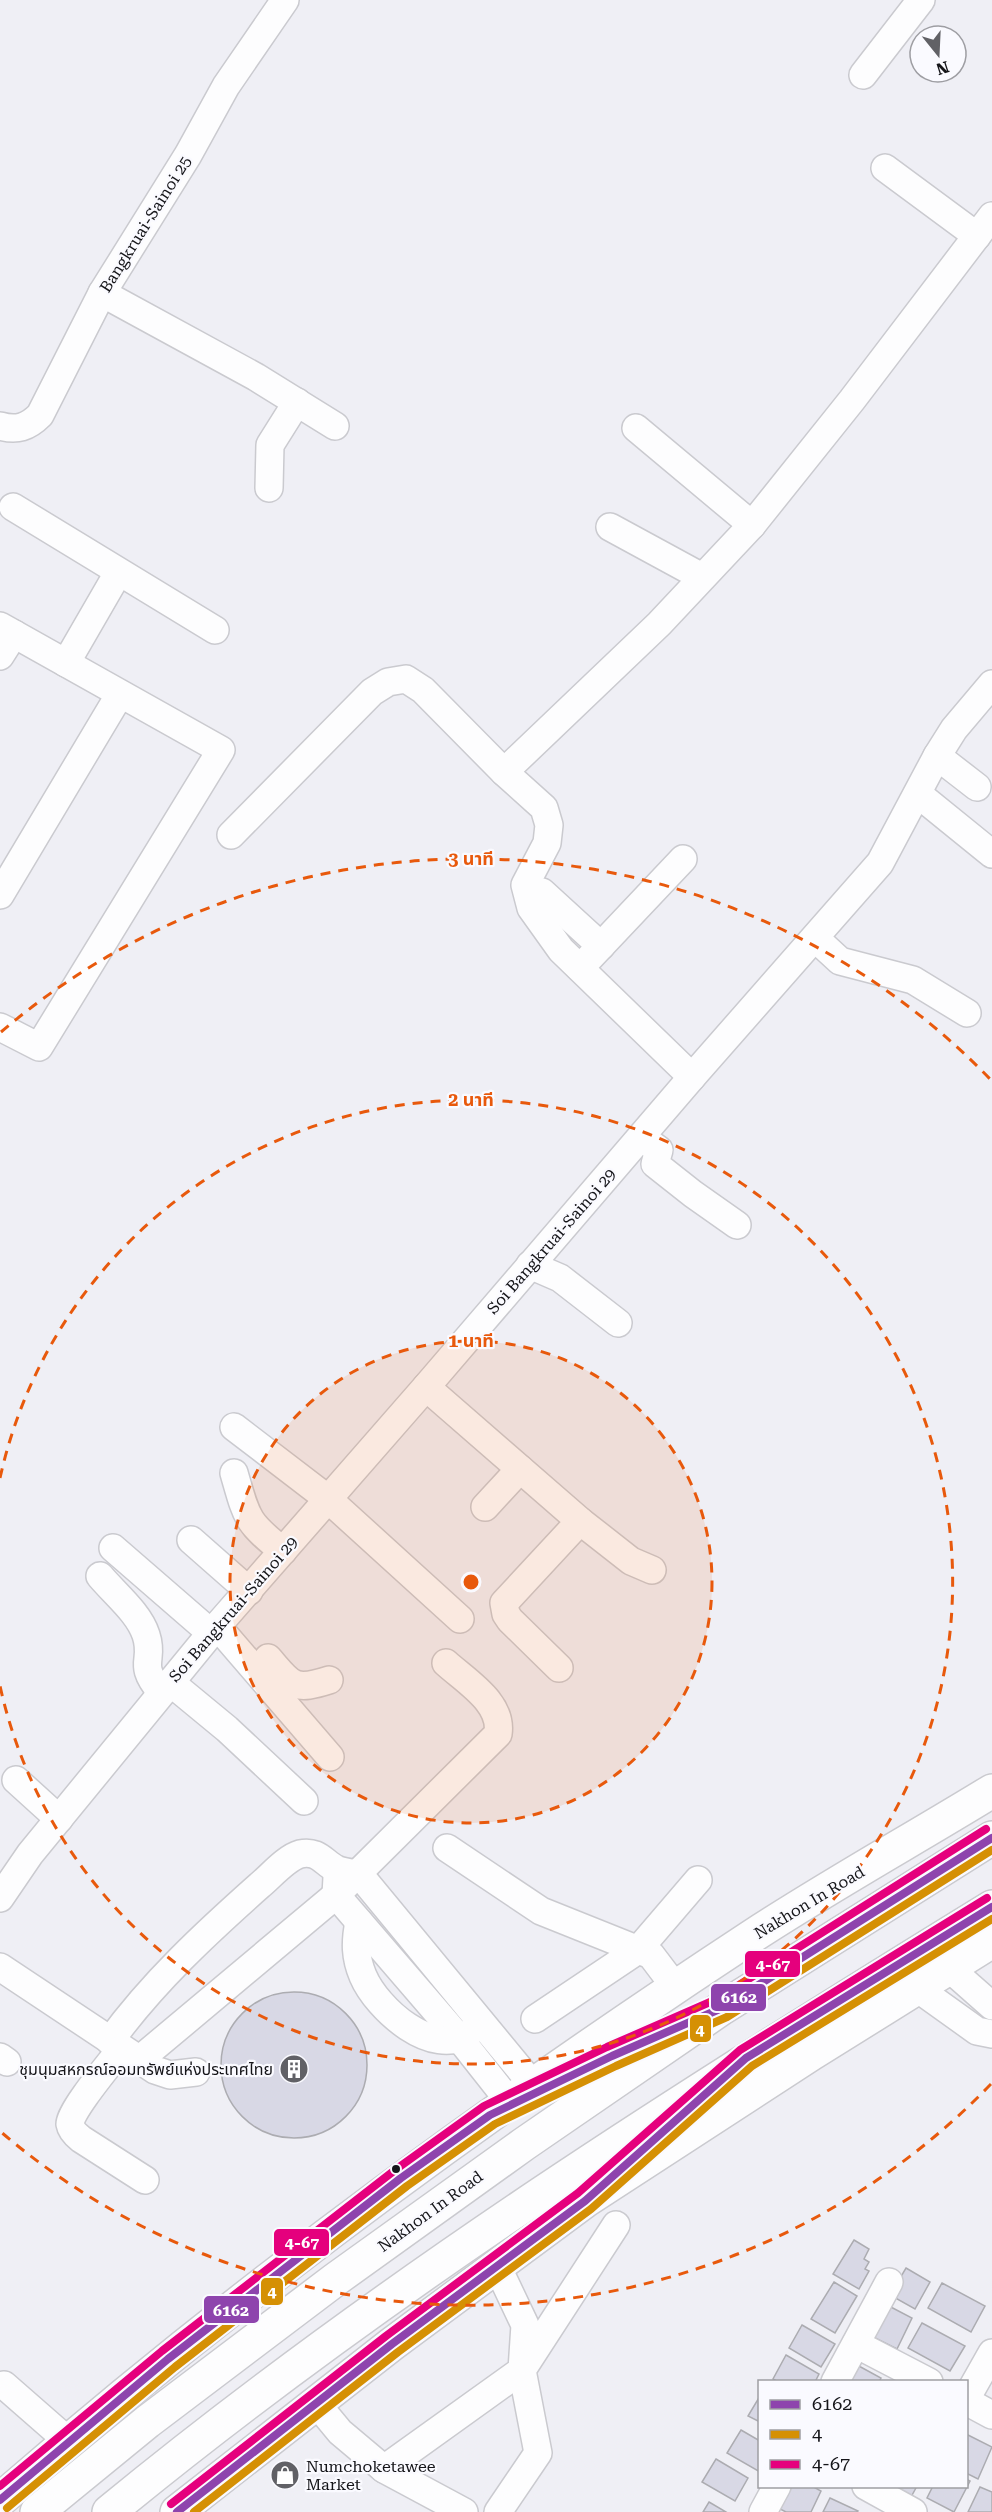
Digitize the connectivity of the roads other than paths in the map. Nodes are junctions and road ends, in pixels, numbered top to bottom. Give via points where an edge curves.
1 (285, 0) edge
2 (921, 0) edge
3 (863, 75) dead end
4 (885, 168) dead end
5 (984, 226) edge
6 (102, 293) junction
7 (297, 402) junction
8 (0, 426) edge
9 (335, 426) dead end
10 (636, 428) dead end
11 (270, 488) dead end
12 (13, 507) dead end
13 (752, 525) junction
14 (610, 527) dead end
15 (118, 573) junction
16 (702, 578) junction
17 (7, 630) edge
18 (215, 630) dead end
19 (0, 656) edge
20 (66, 663) junction
21 (992, 684) edge
22 (120, 694) junction
23 (937, 756) junction
24 (504, 772) junction
25 (977, 787) dead end
26 (921, 788) junction
27 (992, 833) edge
28 (231, 835) dead end
29 (992, 854) edge
30 (683, 859) dead end
31 (542, 892) dead end
32 (0, 895) edge
33 (814, 938) junction
34 (601, 946) junction
35 (580, 968) junction
36 (967, 1013) dead end
37 (0, 1027) edge
38 (692, 1077) junction
39 (641, 1137) junction
40 (737, 1225) dead end
41 (530, 1265) junction
42 (618, 1323) dead end
43 (426, 1387) junction
44 (234, 1427) dead end
45 (520, 1469) junction
46 (234, 1473) dead end
47 (328, 1499) junction
48 (485, 1507) dead end
49 (580, 1521) junction
50 (191, 1540) dead end
51 (113, 1548) dead end
52 (284, 1551) junction
53 (652, 1570) dead end
54 (99, 1576) dead end
55 (249, 1591) junction
56 (459, 1619) dead end
57 (219, 1624) junction
58 (446, 1663) dead end
59 (559, 1668) dead end
60 (329, 1680) dead end
61 (166, 1687) junction
62 (330, 1757) dead end
63 (16, 1780) dead end
64 (992, 1791) edge
65 (304, 1801) dead end
66 (59, 1819) junction
67 (992, 1838) edge
68 (447, 1848) dead end
69 (344, 1880) junction
70 (698, 1880) dead end
71 (2, 1889) edge
72 (992, 1907) edge
73 (359, 1922) junction
74 (992, 1941) edge
75 (638, 1950) junction
76 (0, 1967) edge
77 (949, 1968) junction
78 (676, 1988) junction
79 (917, 1988) junction
80 (992, 2006) edge
81 (722, 2008) junction
82 (535, 2019) dead end
83 (482, 2023) junction
84 (992, 2034) edge
85 (460, 2039) junction
86 (124, 2050) junction
87 (746, 2058) junction
88 (196, 2072) dead end
89 (511, 2100) junction
90 (145, 2180) dead end
91 (585, 2201) junction
92 (616, 2225) dead end
93 (497, 2266) junction
94 (889, 2282) dead end
95 (856, 2344) junction
96 (992, 2353) edge
97 (522, 2370) junction
98 (836, 2380) edge
99 (925, 2380) edge
100 (4, 2385) dead end
101 (968, 2396) edge
102 (968, 2401) edge
103 (316, 2403) junction
104 (992, 2415) edge
105 (68, 2441) junction
106 (384, 2469) junction
107 (776, 2488) edge
108 (868, 2488) edge
109 (0, 2500) edge
110 (37, 2512) edge
111 (109, 2512) edge
112 (177, 2512) edge
113 (464, 2512) edge
114 (498, 2512) edge
115 (764, 2512) edge
116 (913, 2512) edge

1 - 6 street, Bangkruai-Sainoi 25 via 226,86
2 - 3 street
4 - 5 street
5 - 13 street
6 - 7 street
6 - 8 street, Bangkruai-Sainoi 25 via 40,415 30,425 12,429
7 - 9 street
7 - 11 street via 270,446
10 - 13 street
12 - 15 street
13 - 16 street
14 - 16 street
15 - 18 street
15 - 20 street
16 - 24 street
17 - 19 street
17 - 20 street
20 - 22 street
21 - 23 street, Soi Bangkruai-Sainoi 29
22 - 32 street
22 - 37 street via 221,750 39,1047
23 - 25 street
23 - 26 street, Soi Bangkruai-Sainoi 29
24 - 28 street via 423,690 406,679 388,682 372,693
24 - 35 street via 544,808 549,825 547,843 525,885 531,908 561,950
26 - 27 street
26 - 29 street
26 - 33 street, Soi Bangkruai-Sainoi 29 via 880,863
30 - 34 street
31 - 34 street
33 - 36 street via 840,961 913,980
33 - 38 street, Soi Bangkruai-Sainoi 29
34 - 35 street
35 - 38 street
38 - 39 street, Soi Bangkruai-Sainoi 29
39 - 40 street via 660,1150 655,1164
39 - 41 street, Soi Bangkruai-Sainoi 29
41 - 42 street via 560,1278
41 - 43 street, Soi Bangkruai-Sainoi 29
43 - 45 street
43 - 47 street, Soi Bangkruai-Sainoi 29
44 - 47 street
45 - 48 street
45 - 49 street
46 - 52 street via 249,1521
47 - 52 street, Soi Bangkruai-Sainoi 29
47 - 56 street
49 - 53 street via 631,1561
49 - 59 street via 504,1603 510,1620
50 - 55 street
51 - 57 street
52 - 55 street, Soi Bangkruai-Sainoi 29
54 - 61 street via 141,1624 147,1637 146,1670 150,1679
55 - 57 street, Soi Bangkruai-Sainoi 29
57 - 60 street via 291,1684 302,1687
57 - 61 street, Soi Bangkruai-Sainoi 29
57 - 62 street
58 - 69 street via 491,1704 500,1724 498,1734
61 - 65 street via 227,1729
61 - 66 street, Soi Bangkruai-Sainoi 29
63 - 66 street
64 - 78 main road, Nakhon In Road via 753,1936
66 - 71 street, Soi Bangkruai-Sainoi 29
67 - 81 main road, Nakhon In Road
68 - 75 street via 541,1911
69 - 73 street
69 - 83 street
69 - 86 street
69 - 86 street via 321,1856 298,1855 284,1865 196,1943 133,2010
70 - 75 street
72 - 87 main road
73 - 85 street
73 - 85 street via 357,1958 376,1999 389,2013 428,2037
74 - 77 main road
75 - 78 street via 651,1954
75 - 82 street
76 - 86 street
77 - 79 main road
77 - 80 street
78 - 89 main road, Nakhon In Road
79 - 84 street via 977,2031
79 - 91 main road
81 - 89 main road
81 - 110 main road, Nakhon In Road via 336,2279 147,2422
83 - 85 street
83 - 89 street
85 - 89 street
86 - 88 street via 170,2075
86 - 90 street via 79,2103 70,2123 81,2139
87 - 91 main road
87 - 111 main road via 503,2218 368,2313
89 - 105 main road, Nakhon In Road via 401,2178
91 - 93 main road
92 - 97 street
93 - 97 street via 525,2325
93 - 103 main road
94 - 95 street
95 - 98 street
95 - 99 street
96 - 101 street
97 - 106 street
97 - 114 street via 538,2453
100 - 105 street
102 - 104 street
103 - 106 street via 340,2432
103 - 112 main road
105 - 109 main road, Nakhon In Road
106 - 113 street
107 - 115 street
108 - 116 street

